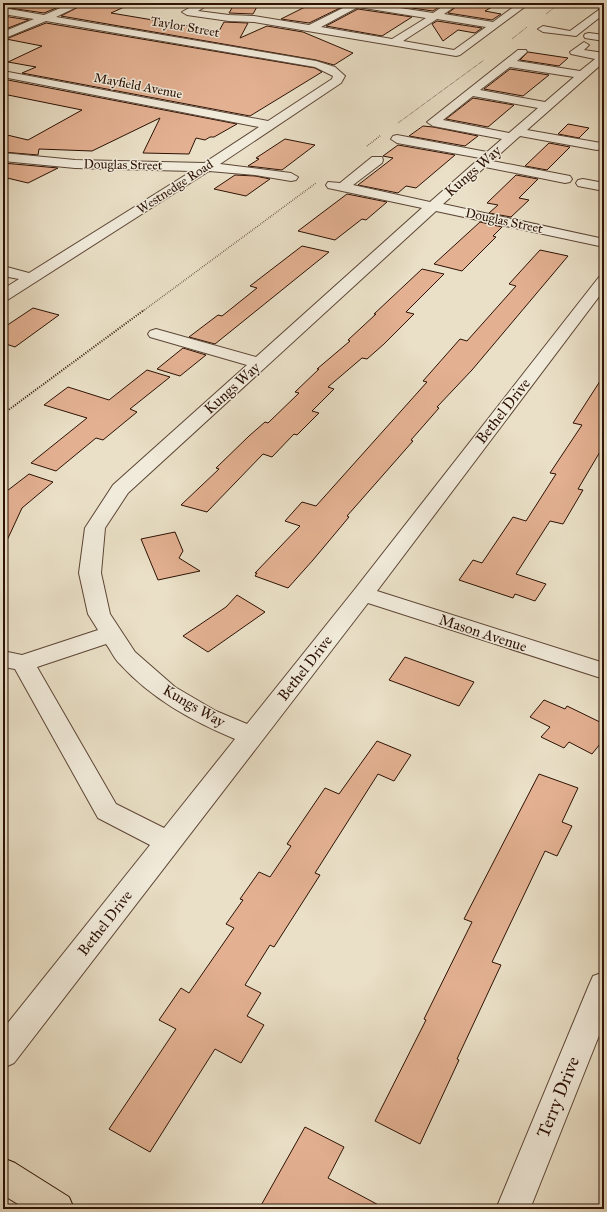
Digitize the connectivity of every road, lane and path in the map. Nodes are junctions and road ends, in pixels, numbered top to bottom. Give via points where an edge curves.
1 (80, 3) edge
2 (206, 3) edge
3 (355, 3) edge
4 (455, 3) edge
5 (525, 3) edge
6 (560, 3) edge
7 (604, 8) edge
8 (3, 11) edge
9 (435, 16) junction
10 (542, 17) dead end
11 (45, 18) junction
12 (495, 25) junction
13 (529, 26) dead end
14 (582, 26) dead end
15 (310, 29) junction
16 (3, 36) edge
17 (604, 38) edge
18 (510, 40) dead end
19 (393, 43) junction
20 (522, 52) dead end
21 (485, 59) dead end
22 (507, 63) junction
23 (597, 64) edge
24 (336, 72) joint
25 (3, 74) edge
26 (471, 92) junction
27 (547, 106) junction
28 (396, 124) dead end
29 (268, 125) junction
30 (384, 133) dead end
31 (514, 135) junction
32 (397, 139) dead end
33 (597, 146) dead end
34 (365, 147) dead end
35 (3, 157) edge
36 (377, 160) dead end
37 (486, 160) junction
38 (207, 167) junction
39 (291, 177) joint
40 (565, 179) dead end
41 (583, 183) dead end
42 (332, 184) junction
43 (313, 185) junction
44 (604, 187) edge
45 (433, 206) junction
46 (604, 243) edge
47 (3, 271) edge
48 (31, 278) junction
49 (604, 280) edge
50 (3, 296) edge
51 (156, 334) dead end
52 (259, 363) junction
53 (3, 414) edge
54 (363, 594) junction
55 (112, 634) junction
56 (13, 661) edge
57 (604, 671) edge
58 (252, 736) junction
59 (168, 842) junction
60 (604, 985) edge
61 (3, 1053) edge
62 (3, 1176) edge
63 (57, 1209) edge
64 (513, 1209) edge

1 - 11 street
2 - 15 street via 187,12 254,19
3 - 9 street
3 - 15 street
4 - 9 street
5 - 12 street
6 - 10 path
7 - 14 street
8 - 11 street, Taylor Street
9 - 12 street
9 - 19 street
11 - 16 street
11 - 24 street, Taylor Street via 316,64
12 - 19 street via 456,53
13 - 18 path
15 - 19 street
17 - 23 street via 586,40 575,52
20 - 22 street
21 - 28 path
22 - 23 street
22 - 26 street
23 - 27 street, Kungs Way
24 - 29 street, Westnedge Road via 339,76 337,81
25 - 29 street, Mayfield Avenue
26 - 27 street
26 - 31 street via 433,122
27 - 31 street, Kungs Way
29 - 38 street, Westnedge Road
30 - 34 path
31 - 33 street
31 - 37 street, Kungs Way
32 - 37 street
35 - 38 street, Douglas Street via 62,164
36 - 42 street
37 - 40 street
37 - 45 street, Kungs Way
38 - 39 street, Douglas Street via 242,169
38 - 48 street, Westnedge Road
39 - 43 path
41 - 44 street
42 - 43 path
42 - 43 path via 326,187
42 - 45 street, Douglas Street
43 - 53 path
45 - 46 street, Douglas Street
45 - 52 street, Kungs Way
47 - 48 street
48 - 50 street, Westnedge Road
49 - 54 street, Bethel Drive
51 - 52 street
52 - 55 street, Kungs Way via 120,489 95,528 90,573 99,614
54 - 57 street, Mason Avenue
54 - 58 street, Bethel Drive
55 - 56 street
55 - 58 street, Kungs Way via 127,658 167,693 207,717
56 - 59 street via 107,811
58 - 59 street, Bethel Drive
59 - 61 street, Bethel Drive
60 - 64 street, Terry Drive
62 - 63 main road

